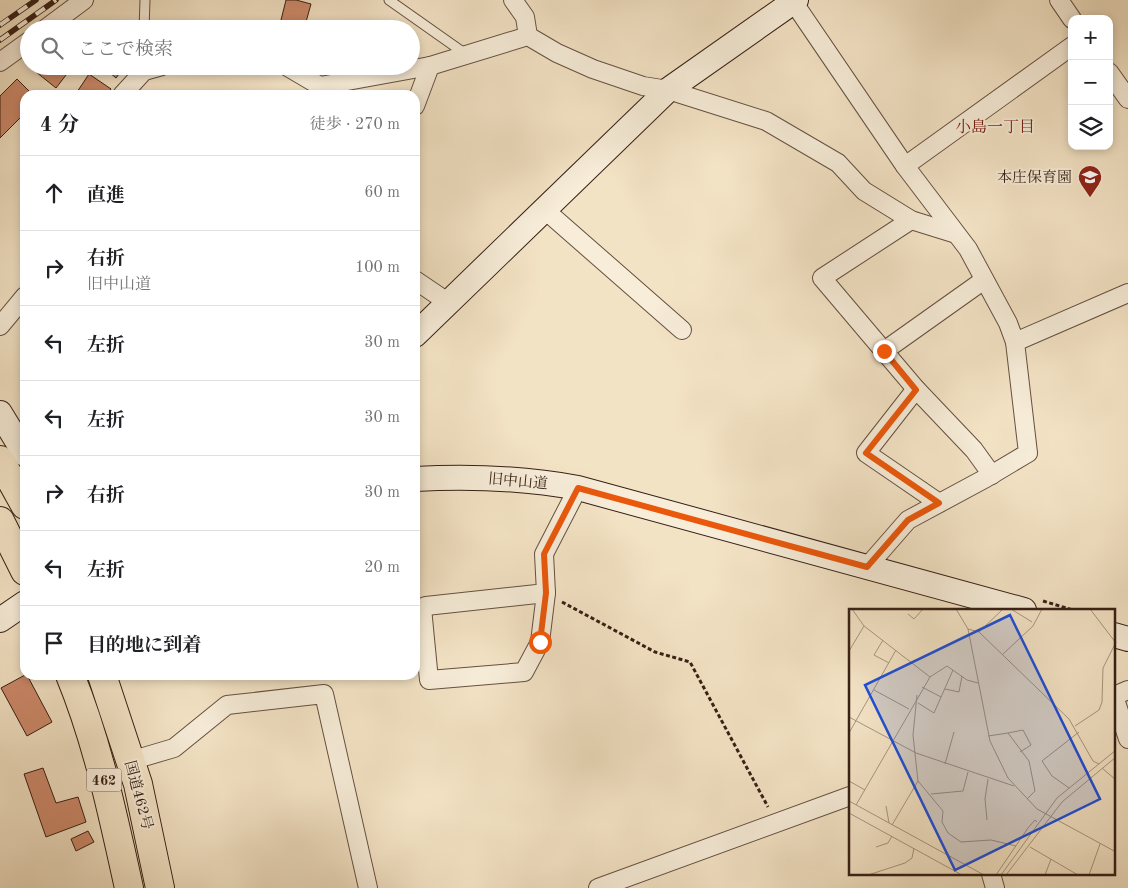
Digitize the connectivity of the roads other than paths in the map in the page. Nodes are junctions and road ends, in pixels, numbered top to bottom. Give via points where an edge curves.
1 (84, 0) edge
2 (145, 0) edge
3 (389, 0) edge
4 (513, 0) edge
5 (1060, 0) edge
6 (794, 1) edge
7 (1069, 15) edge
8 (57, 20) edge
9 (144, 20) edge
10 (417, 20) edge
11 (420, 22) edge
12 (528, 36) junction
13 (20, 48) edge
14 (1068, 49) edge
15 (467, 55) junction
16 (0, 62) edge
17 (430, 66) junction
18 (420, 68) edge
19 (139, 75) edge
20 (301, 75) edge
21 (380, 75) edge
22 (1113, 78) edge
23 (126, 90) edge
24 (668, 90) junction
25 (420, 93) edge
26 (1128, 100) edge
27 (906, 166) junction
28 (545, 210) junction
29 (911, 220) junction
30 (956, 234) junction
31 (984, 280) junction
32 (420, 283) edge
33 (1128, 292) edge
34 (20, 302) edge
35 (448, 303) junction
36 (0, 326) edge
37 (682, 330) dead end
38 (420, 331) edge
39 (1015, 342) junction
40 (884, 351) junction
41 (916, 390) junction
42 (0, 413) edge
43 (20, 446) edge
44 (0, 460) edge
45 (992, 475) junction
46 (420, 479) edge
47 (578, 488) junction
48 (20, 496) edge
49 (939, 503) junction
50 (2, 527) edge
51 (20, 561) edge
52 (867, 567) junction
53 (546, 593) junction
54 (20, 606) edge
55 (420, 609) edge
56 (1020, 609) edge
57 (0, 620) edge
58 (420, 622) edge
59 (72, 680) edge
60 (104, 680) edge
61 (1128, 690) edge
62 (1116, 695) edge
63 (1116, 702) edge
64 (1128, 739) edge
65 (130, 761) junction
66 (849, 796) edge
67 (129, 888) edge
68 (160, 888) edge
69 (368, 888) edge
70 (598, 888) edge

1 - 8 street
2 - 9 lane
3 - 10 lane
4 - 12 street via 525,17
5 - 7 street
6 - 24 main road
6 - 27 street
11 - 15 lane
12 - 15 street
12 - 24 street via 593,69 643,86
13 - 16 street
14 - 27 street
15 - 17 street
17 - 18 street
17 - 25 street
19 - 23 street
20 - 21 street via 320,86
22 - 26 street
24 - 28 main road
24 - 29 street via 766,121 838,163 864,191
27 - 30 street
28 - 35 main road
28 - 37 street
29 - 30 street
29 - 40 street via 822,278
30 - 31 street
31 - 39 street
31 - 40 street
32 - 35 street
33 - 39 street
34 - 36 street
35 - 38 main road
39 - 45 street via 1028,453
40 - 41 street
41 - 45 street via 974,450
41 - 49 street via 866,453
42 - 43 main road
44 - 48 highway
45 - 49 street
46 - 47 main road, 旧中山道 via 498,478
47 - 52 main road, 旧中山道
47 - 53 street via 544,554
49 - 52 street via 908,520
50 - 51 highway
52 - 56 main road, 旧中山道
53 - 55 street
53 - 58 street via 540,642 524,672 429,680
54 - 57 main road
59 - 67 highway, 国道462号 / 462 via 108,792
60 - 65 highway, 国道462号 / 462
61 - 62 street
63 - 64 street
65 - 68 highway, 国道462号 / 462
65 - 69 street via 174,748 227,705 324,694
66 - 70 street

